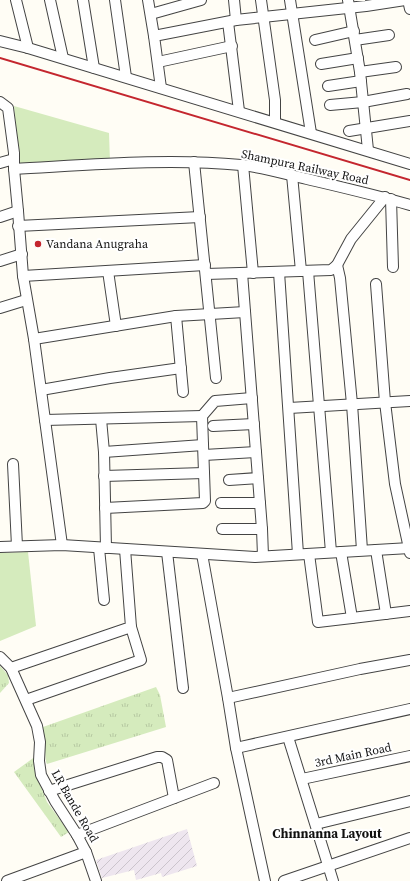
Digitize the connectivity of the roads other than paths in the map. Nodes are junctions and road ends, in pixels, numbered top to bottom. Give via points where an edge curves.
1 (16, 0) edge
2 (50, 0) edge
3 (83, 0) edge
4 (115, 0) edge
5 (148, 0) edge
6 (200, 0) edge
7 (234, 0) edge
8 (261, 0) edge
9 (290, 0) edge
10 (404, 0) edge
11 (408, 0) edge
12 (349, 4) edge
13 (410, 9) edge
14 (292, 13) junction
15 (151, 14) junction
16 (263, 16) junction
17 (232, 21) junction
18 (389, 35) dead end
19 (154, 36) junction
20 (354, 36) junction
21 (315, 40) dead end
22 (0, 41) edge
23 (232, 46) junction
24 (28, 48) junction
25 (63, 58) junction
26 (358, 58) junction
27 (158, 62) junction
28 (321, 64) dead end
29 (396, 66) dead end
30 (94, 68) junction
31 (360, 76) junction
32 (126, 77) junction
33 (328, 86) dead end
34 (161, 88) junction
35 (407, 94) dead end
36 (0, 102) edge
37 (363, 102) junction
38 (330, 105) dead end
39 (239, 111) junction
40 (4, 115) edge
41 (410, 121) edge
42 (275, 122) junction
43 (366, 128) junction
44 (348, 131) dead end
45 (311, 133) junction
46 (368, 150) junction
47 (194, 162) junction
48 (0, 163) edge
49 (14, 164) junction
50 (410, 164) edge
51 (243, 165) junction
52 (292, 176) junction
53 (388, 198) junction
54 (410, 205) edge
55 (18, 211) junction
56 (0, 217) edge
57 (200, 217) junction
58 (18, 226) junction
59 (22, 254) junction
60 (0, 261) edge
61 (337, 265) junction
62 (392, 267) dead end
63 (205, 270) junction
64 (108, 271) junction
65 (305, 271) junction
66 (278, 272) junction
67 (242, 273) junction
68 (253, 273) junction
69 (23, 276) junction
70 (376, 284) dead end
71 (26, 300) junction
72 (0, 308) edge
73 (245, 312) junction
74 (209, 313) junction
75 (176, 316) junction
76 (116, 326) junction
77 (34, 339) junction
78 (181, 368) junction
79 (216, 378) dead end
80 (41, 390) junction
81 (183, 392) dead end
82 (252, 398) junction
83 (410, 401) edge
84 (385, 402) junction
85 (352, 404) junction
86 (319, 406) junction
87 (288, 408) junction
88 (202, 416) junction
89 (101, 419) junction
90 (45, 420) junction
91 (254, 424) junction
92 (213, 426) dead end
93 (203, 450) junction
94 (104, 452) junction
95 (256, 452) junction
96 (13, 464) dead end
97 (204, 473) junction
98 (104, 476) junction
99 (258, 478) junction
100 (229, 480) dead end
101 (220, 503) dead end
102 (260, 503) junction
103 (105, 508) junction
104 (262, 528) junction
105 (222, 529) dead end
106 (62, 545) junction
107 (17, 546) junction
108 (0, 547) edge
109 (103, 548) junction
110 (125, 549) junction
111 (410, 549) edge
112 (362, 550) junction
113 (376, 550) junction
114 (167, 552) junction
115 (336, 552) junction
116 (202, 554) junction
117 (298, 554) junction
118 (309, 554) junction
119 (262, 556) junction
120 (104, 600) dead end
121 (410, 611) edge
122 (386, 614) junction
123 (352, 618) junction
124 (131, 627) junction
125 (0, 657) edge
126 (410, 660) edge
127 (11, 668) junction
128 (183, 688) dead end
129 (228, 698) junction
130 (26, 700) junction
131 (410, 709) edge
132 (288, 737) junction
133 (236, 748) junction
134 (410, 756) edge
135 (302, 779) junction
136 (214, 783) dead end
137 (49, 791) junction
138 (174, 798) junction
139 (410, 801) edge
140 (316, 824) junction
141 (77, 835) junction
142 (409, 841) edge
143 (86, 852) junction
144 (329, 866) junction
145 (7, 881) edge
146 (96, 881) edge
147 (265, 881) edge
148 (284, 881) edge
149 (333, 881) edge

1 - 24 street
2 - 25 street
3 - 30 street
4 - 32 street
5 - 15 street
6 - 15 street
7 - 17 street
8 - 16 street
9 - 14 street
10 - 12 street
11 - 13 street
12 - 14 street
12 - 20 street
14 - 16 street
14 - 45 street
15 - 19 street
16 - 17 street
16 - 42 street via 275,100
17 - 19 street
17 - 23 street
18 - 20 street
19 - 27 street
20 - 21 street
20 - 26 street
22 - 24 street
23 - 27 street
23 - 39 street
24 - 25 street
25 - 30 street
26 - 28 street
26 - 31 street
27 - 34 street
29 - 31 street
30 - 32 street
31 - 33 street
31 - 37 street
32 - 34 street
34 - 39 street
35 - 37 street
36 - 40 street via 8,108
37 - 38 street
37 - 43 street
39 - 42 street
40 - 49 street
41 - 43 street
42 - 45 street
43 - 44 street
43 - 46 street
45 - 46 street
46 - 50 street
47 - 49 street, Shampura Railway Road
47 - 51 street, Shampura Railway Road
47 - 57 street
48 - 49 street, Shampura Railway Road
49 - 55 street
51 - 52 street, Shampura Railway Road
51 - 68 street
52 - 53 street, Shampura Railway Road
52 - 65 street
53 - 54 street, Shampura Railway Road
53 - 61 street via 351,239
53 - 62 street
55 - 56 street
55 - 58 street
57 - 58 street
57 - 63 street
58 - 59 street
59 - 60 street
59 - 69 street
61 - 65 street via 332,270
61 - 85 street
63 - 64 street
63 - 67 street
63 - 74 street
64 - 69 street
64 - 76 street
65 - 66 street
65 - 86 street
66 - 68 street
66 - 87 street
67 - 68 street
67 - 73 street
69 - 71 street
70 - 84 street
71 - 72 street
71 - 77 street
73 - 74 street
73 - 82 street
74 - 75 street
74 - 79 street
75 - 76 street
75 - 78 street
76 - 77 street
77 - 80 street
78 - 80 street
78 - 81 street
80 - 90 street
82 - 88 street via 215,401
82 - 91 street
83 - 84 street
84 - 85 street
84 - 111 street via 394,484
85 - 86 street
85 - 112 street
86 - 87 street
86 - 115 street
87 - 117 street
88 - 89 street
88 - 93 street
89 - 90 street
89 - 94 street
90 - 106 street
91 - 92 street
91 - 95 street
93 - 94 street
93 - 95 street
93 - 97 street
94 - 98 street
95 - 99 street
96 - 107 street
97 - 98 street
97 - 103 street via 205,501 202,504
98 - 103 street
99 - 100 street
99 - 102 street
101 - 102 street
102 - 104 street
103 - 109 street
104 - 105 street
104 - 119 street
106 - 107 street
106 - 109 street
107 - 108 street
109 - 110 street
109 - 120 street
110 - 114 street
110 - 124 street
111 - 113 street
112 - 113 street
112 - 115 street
113 - 122 street
114 - 116 street
114 - 128 street
115 - 118 street
115 - 123 street
116 - 119 street
116 - 129 street
117 - 118 street
117 - 119 street
118 - 123 street via 318,622
121 - 122 street
122 - 123 street
124 - 127 street
124 - 130 street via 141,660
125 - 127 street, LR Bande Road
126 - 129 street
127 - 130 street, LR Bande Road
129 - 133 street
130 - 137 street, LR Bande Road via 40,734 39,768
131 - 132 street
132 - 133 street
132 - 135 street
133 - 147 street
134 - 135 street, 3rd Main Road
135 - 140 street
136 - 138 street
137 - 138 street via 162,757 167,760
137 - 141 street, LR Bande Road
138 - 141 street
139 - 140 street
140 - 144 street
141 - 143 street, LR Bande Road
142 - 144 street
143 - 145 street
143 - 146 street, LR Bande Road
144 - 148 street
144 - 149 street

